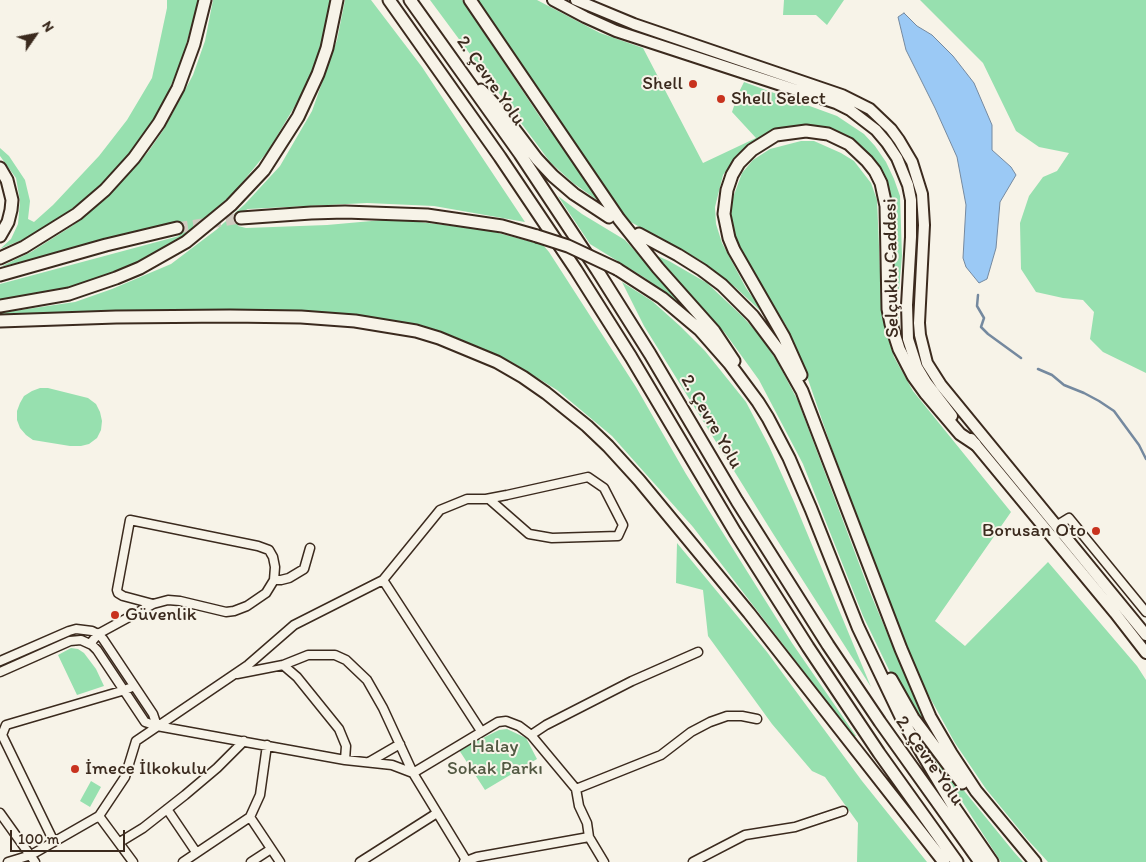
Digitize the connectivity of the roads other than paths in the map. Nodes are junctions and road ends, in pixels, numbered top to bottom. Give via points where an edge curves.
1 (205, 0) edge
2 (338, 0) edge
3 (389, 0) edge
4 (410, 0) edge
5 (470, 0) edge
6 (553, 0) edge
7 (576, 0) edge
8 (465, 77) junction
9 (0, 168) edge
10 (608, 217) dead end
11 (241, 218) tunnel mouth
12 (177, 228) tunnel mouth
13 (638, 234) dead end
14 (0, 236) edge
15 (0, 258) edge
16 (0, 275) edge
17 (0, 306) edge
18 (0, 321) edge
19 (746, 384) junction
20 (811, 416) junction
21 (975, 444) junction
22 (486, 499) junction
23 (1056, 526) junction
24 (310, 548) dead end
25 (274, 580) junction
26 (382, 580) junction
27 (153, 604) junction
28 (1146, 612) edge
29 (858, 627) junction
30 (98, 634) junction
31 (1146, 635) edge
32 (90, 644) junction
33 (698, 652) dead end
34 (1146, 653) edge
35 (0, 661) edge
36 (283, 665) junction
37 (0, 672) edge
38 (235, 674) junction
39 (134, 686) junction
40 (125, 690) junction
41 (757, 719) dead end
42 (157, 726) junction
43 (2, 728) edge
44 (481, 731) junction
45 (531, 734) junction
46 (244, 740) junction
47 (400, 744) junction
48 (266, 745) junction
49 (345, 760) junction
50 (369, 762) junction
51 (413, 773) junction
52 (576, 789) junction
53 (167, 809) junction
54 (843, 811) dead end
55 (0, 813) edge
56 (437, 813) junction
57 (99, 816) junction
58 (250, 817) junction
59 (589, 837) junction
60 (54, 842) junction
61 (120, 842) junction
62 (271, 849) junction
63 (196, 852) junction
64 (33, 858) edge
65 (465, 861) edge
66 (8, 862) edge
67 (133, 862) edge
68 (183, 862) edge
69 (251, 862) edge
70 (280, 862) edge
71 (360, 862) edge
72 (604, 862) edge
73 (693, 862) edge
74 (944, 862) edge
75 (957, 862) edge
76 (980, 862) edge
77 (992, 862) edge
78 (1035, 862) edge

1 - 15 highway via 178,88 159,123 134,158 105,190 76,214 38,239
2 - 17 highway via 324,57 298,118 264,170 224,212 186,242 116,278 69,294
3 - 75 highway, 2. Çevre Yolu via 570,262 808,647
4 - 8 highway, 2. Çevre Yolu
5 - 19 highway via 619,219 724,344
6 - 21 main road, Selçuklu Caddesi via 616,30 836,103 876,130 897,158 911,200 907,325 912,352 926,382
7 - 23 main road, Selçuklu Caddesi via 634,24 842,95 870,109 891,129 912,162 922,194 924,225 919,323 928,363 941,385
8 - 10 highway via 490,99 553,176
8 - 76 highway, 2. Çevre Yolu via 597,270 828,646
9 - 14 highway via 12,200 8,222
11 - 19 highway, bridge via 345,212 419,215 478,221 538,236 616,269 662,298 700,330
12 - 16 highway
13 - 20 highway via 702,270 737,298 780,352 802,391
18 - 74 highway via 221,316 355,321 439,338 523,377 587,426 639,480 749,613
19 - 29 highway via 789,458
20 - 21 highway via 791,350 734,250 724,214 727,190 739,163 762,142 793,132 819,132 839,138 858,151 875,171 886,206 888,309 899,349 926,394 960,434
20 - 78 highway via 930,717 976,791
21 - 34 main road, Selçuklu Caddesi
22 - 22 street via 489,498 529,534 552,538 618,536 623,525 604,488 588,477
22 - 26 street via 468,499 440,510
23 - 28 street via 1069,518
23 - 31 main road, Selçuklu Caddesi
24 - 25 street via 304,570 289,578
25 - 27 street via 266,593 234,611 213,610 180,600
25 - 27 street via 275,567 269,550 130,520 116,590 124,596
26 - 38 street via 294,625
26 - 44 street
27 - 30 street
29 - 77 highway via 916,745
29 - 78 highway via 879,656 913,718 939,754 1010,842
30 - 32 street
30 - 35 street via 85,630 69,631
30 - 39 street
32 - 37 street via 81,640 70,641
32 - 40 street
33 - 45 street via 632,681
36 - 38 street
36 - 47 street via 308,655 335,655 346,660 367,680
36 - 49 street via 297,677 339,729 346,746
38 - 42 street
39 - 40 street
39 - 42 street
40 - 42 street via 145,722
40 - 43 street
41 - 52 street via 727,716 710,722 661,755
42 - 46 street
42 - 57 street via 136,741 125,777
43 - 60 street via 2,735
44 - 45 street via 506,721
44 - 51 street
45 - 52 street
46 - 48 street
46 - 53 street
47 - 50 street
47 - 51 street
48 - 49 street
48 - 58 street via 260,794
49 - 50 street
50 - 51 street
51 - 56 street
52 - 59 street
53 - 61 street
53 - 63 street
54 - 73 street via 796,827 745,835
55 - 64 street
56 - 65 street
56 - 71 street
57 - 60 street
57 - 61 street
58 - 62 street
58 - 63 street
59 - 65 street
59 - 72 street
60 - 64 street
61 - 67 street
62 - 69 street
62 - 70 street
63 - 68 street
64 - 66 street

